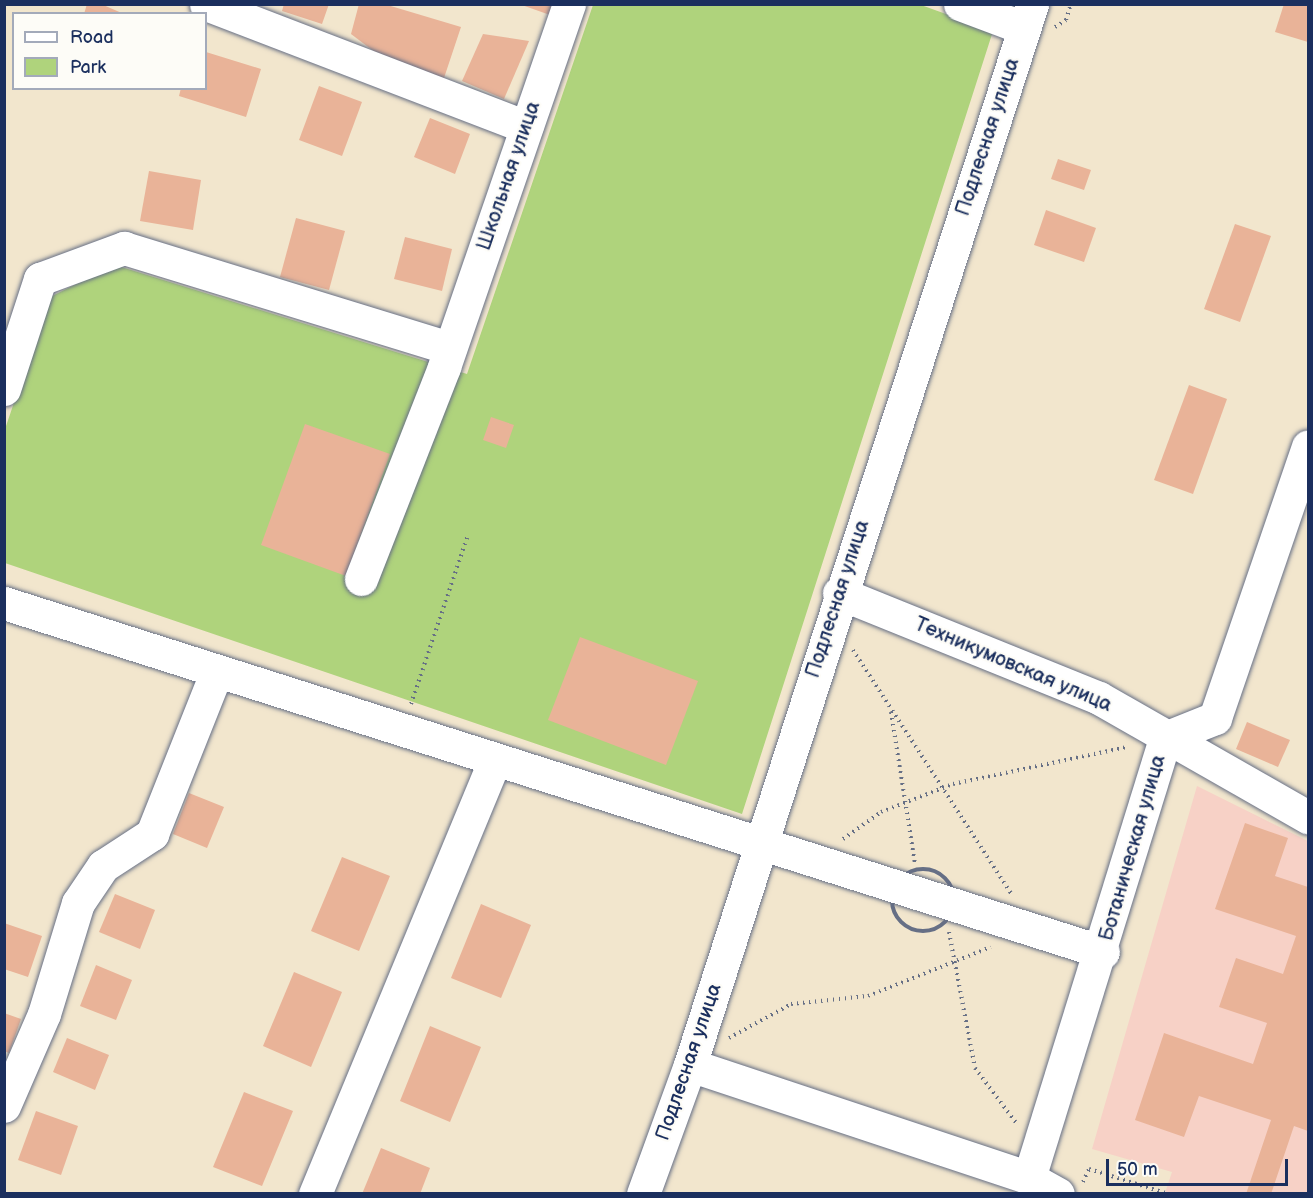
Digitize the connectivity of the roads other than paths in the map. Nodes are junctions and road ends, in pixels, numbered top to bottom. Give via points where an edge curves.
1 (207, 4) edge
2 (569, 4) edge
3 (960, 4) edge
4 (1028, 16) edge
5 (526, 127) junction
6 (450, 348) junction
7 (4, 389) edge
8 (1308, 447) edge
9 (362, 579) dead end
10 (839, 593) junction
11 (4, 603) edge
12 (217, 671) junction
13 (1165, 738) junction
14 (494, 762) junction
15 (1308, 817) edge
16 (761, 844) junction
17 (1103, 952) junction
18 (690, 1065) junction
19 (4, 1106) edge
20 (1029, 1178) junction
21 (315, 1194) edge
22 (643, 1194) edge
23 (1058, 1194) edge

1 - 5 street
2 - 5 street, Школьная улица
3 - 4 street
4 - 10 street, Подлесная улица
5 - 6 street, Школьная улица
6 - 7 street via 124,248 40,279
6 - 9 street, Школьная улица
8 - 13 street, Ботаническая улица via 1215,718
10 - 13 street, Техникумовская улица via 1098,698
10 - 16 street, Подлесная улица
11 - 12 street
12 - 14 street
12 - 19 street via 152,834 103,866 78,903 44,1014
13 - 15 street, Техникумовская улица
13 - 17 street, Ботаническая улица
14 - 16 street
14 - 21 street
16 - 17 street via 816,858
16 - 18 street, Подлесная улица
17 - 20 street, Ботаническая улица
18 - 20 street
18 - 22 street, Подлесная улица
20 - 23 street

